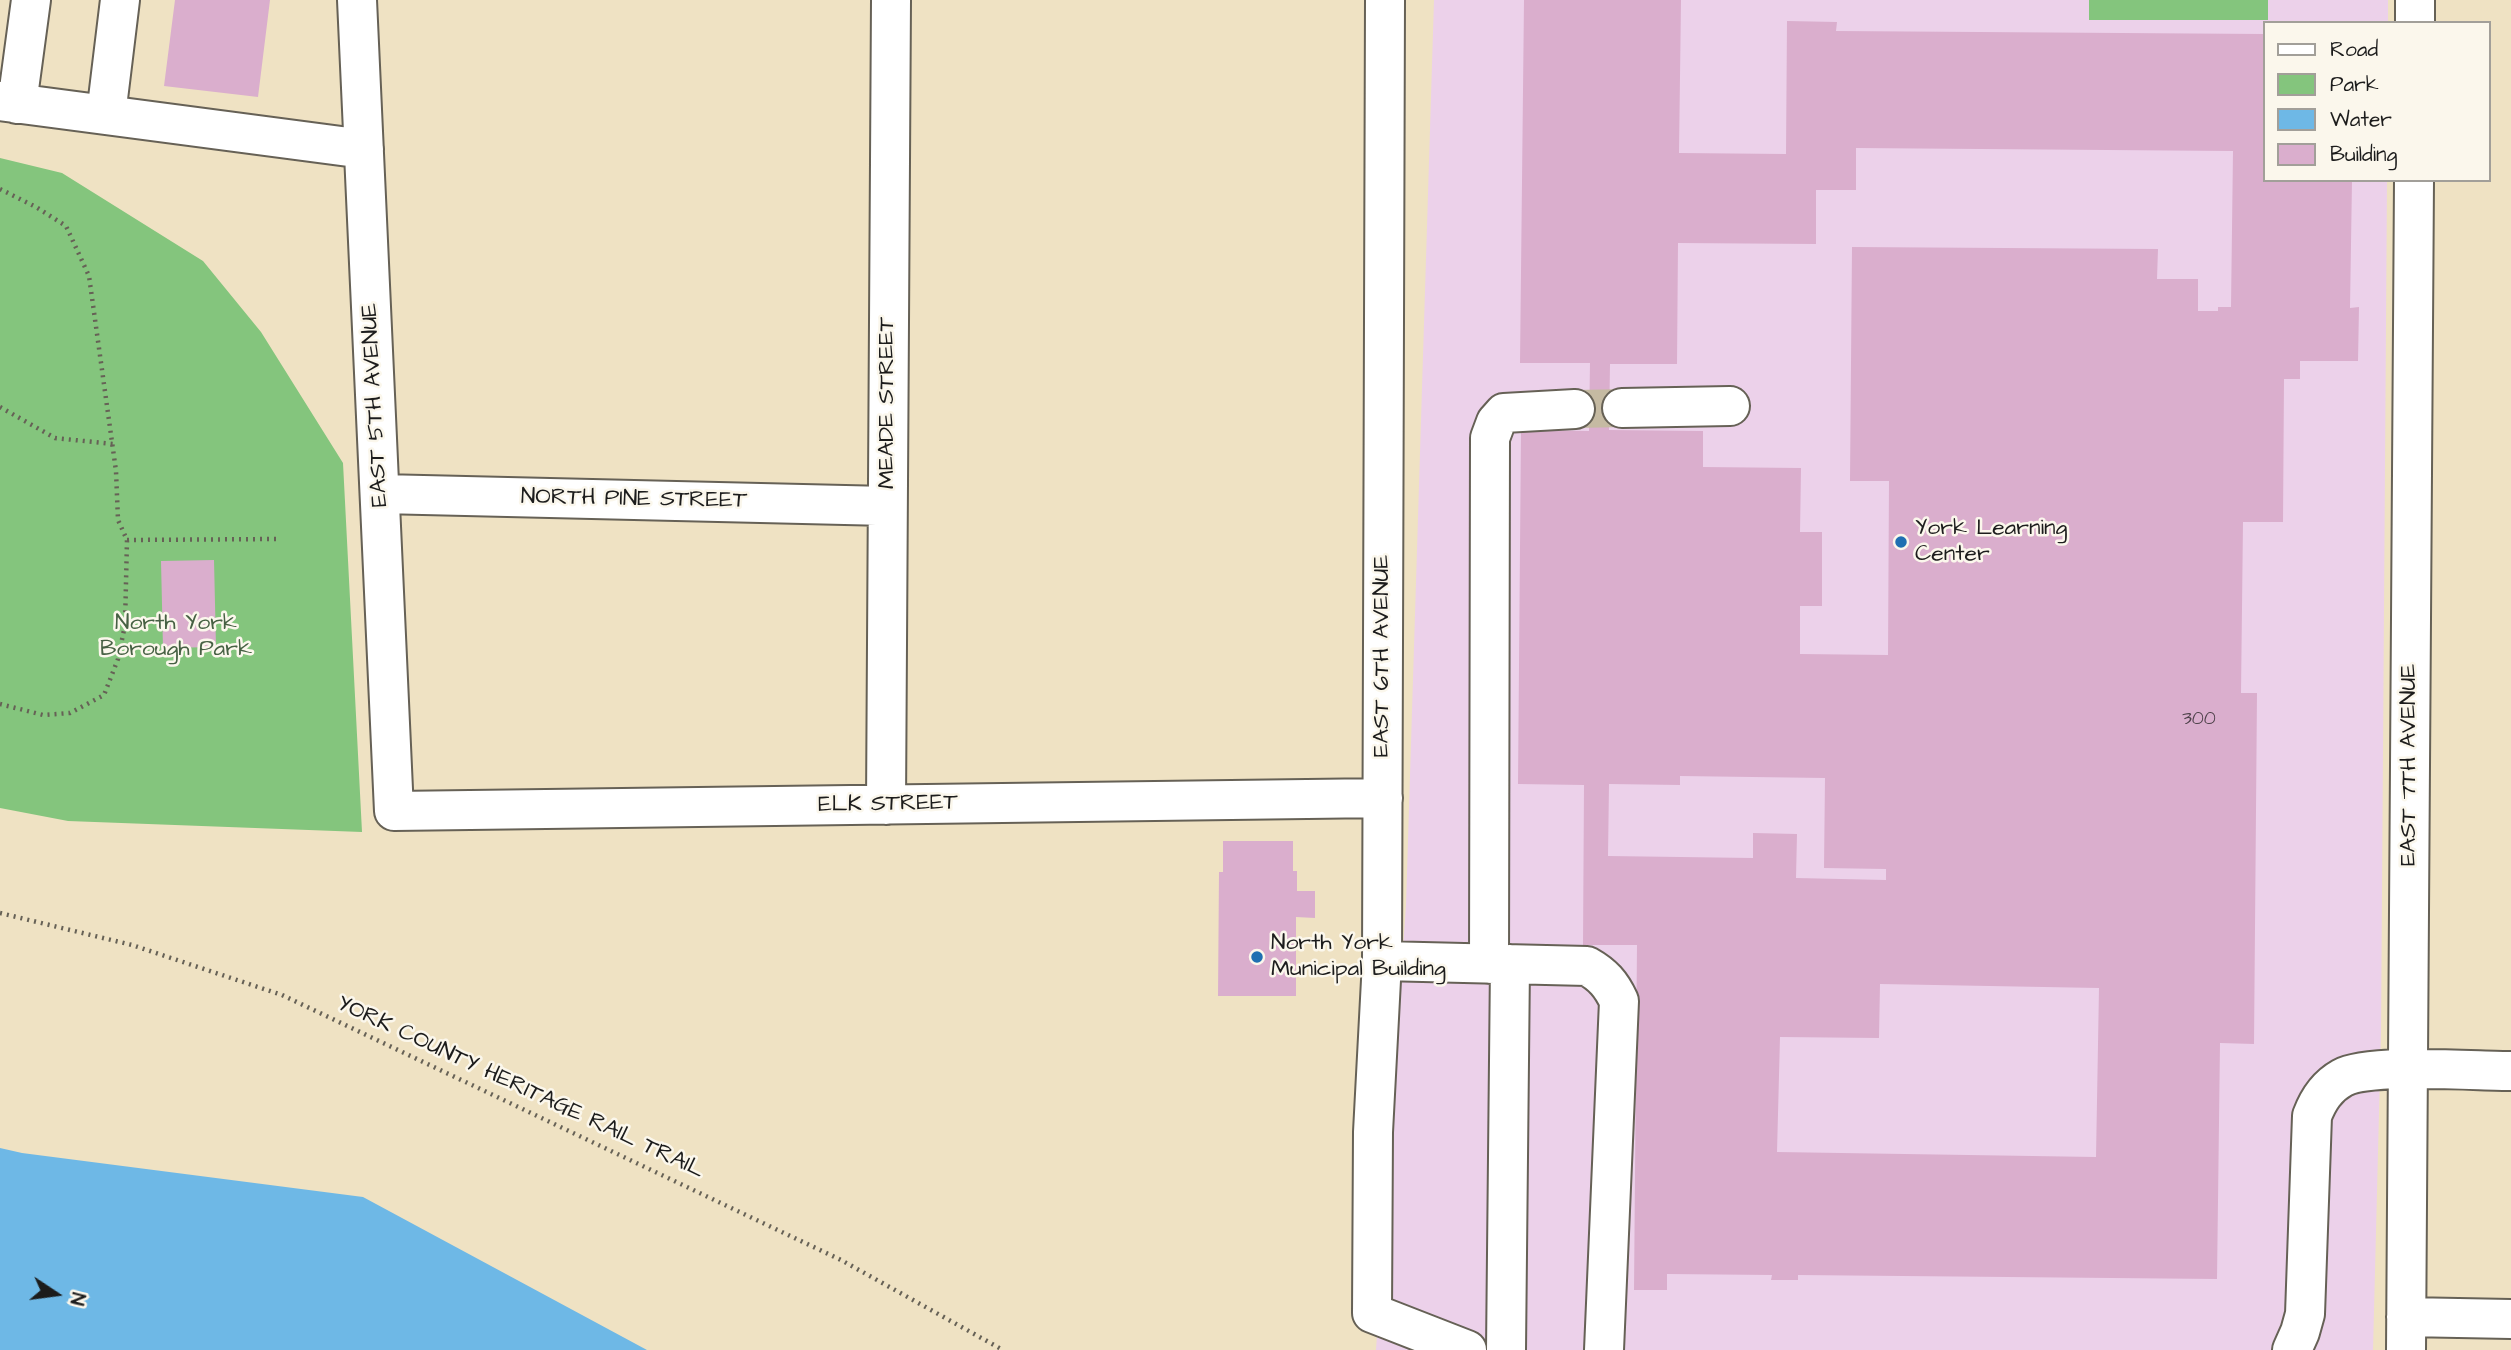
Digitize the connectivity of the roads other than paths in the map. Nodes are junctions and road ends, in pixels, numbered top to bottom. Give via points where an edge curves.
1 (31, 0) edge
2 (120, 0) edge
3 (357, 0) edge
4 (891, 0) edge
5 (1385, 0) edge
6 (2415, 0) edge
7 (2415, 21) edge
8 (8, 103) edge
9 (106, 115) junction
10 (364, 149) junction
11 (2414, 182) edge
12 (1730, 407) dead end
13 (1622, 408) tunnel mouth
14 (1575, 409) tunnel mouth
15 (381, 494) junction
16 (887, 506) junction
17 (1382, 798) junction
18 (886, 805) junction
19 (394, 811) joint
20 (1382, 961) junction
21 (1499, 964) junction
22 (2408, 1070) junction
23 (2511, 1071) edge
24 (2511, 1319) edge
25 (2406, 1334) edge
26 (1467, 1350) edge
27 (1506, 1350) edge
28 (1604, 1350) edge
29 (2292, 1350) edge

1 - 8 street
2 - 9 street
3 - 10 street, EAST 5TH AVENUE
4 - 16 street, MEADE STREET
5 - 17 street, EAST 6TH AVENUE
6 - 7 street
8 - 9 street
9 - 10 street
10 - 15 street, EAST 5TH AVENUE
11 - 22 street, EAST 7TH AVENUE
12 - 13 street
14 - 21 street via 1504,413 1490,438
15 - 16 street, NORTH PINE STREET
15 - 19 street, EAST 5TH AVENUE
16 - 18 street, MEADE STREET
17 - 18 street, ELK STREET
17 - 20 street, EAST 6TH AVENUE
18 - 19 street, ELK STREET
20 - 21 street
20 - 26 street, EAST 6TH AVENUE via 1373,1132 1372,1313
21 - 27 street
21 - 28 street via 1587,966 1602,975 1619,1001
22 - 23 street
22 - 25 street, EAST 7TH AVENUE
22 - 29 street via 2357,1072 2318,1099 2312,1116 2305,1314
24 - 25 street

